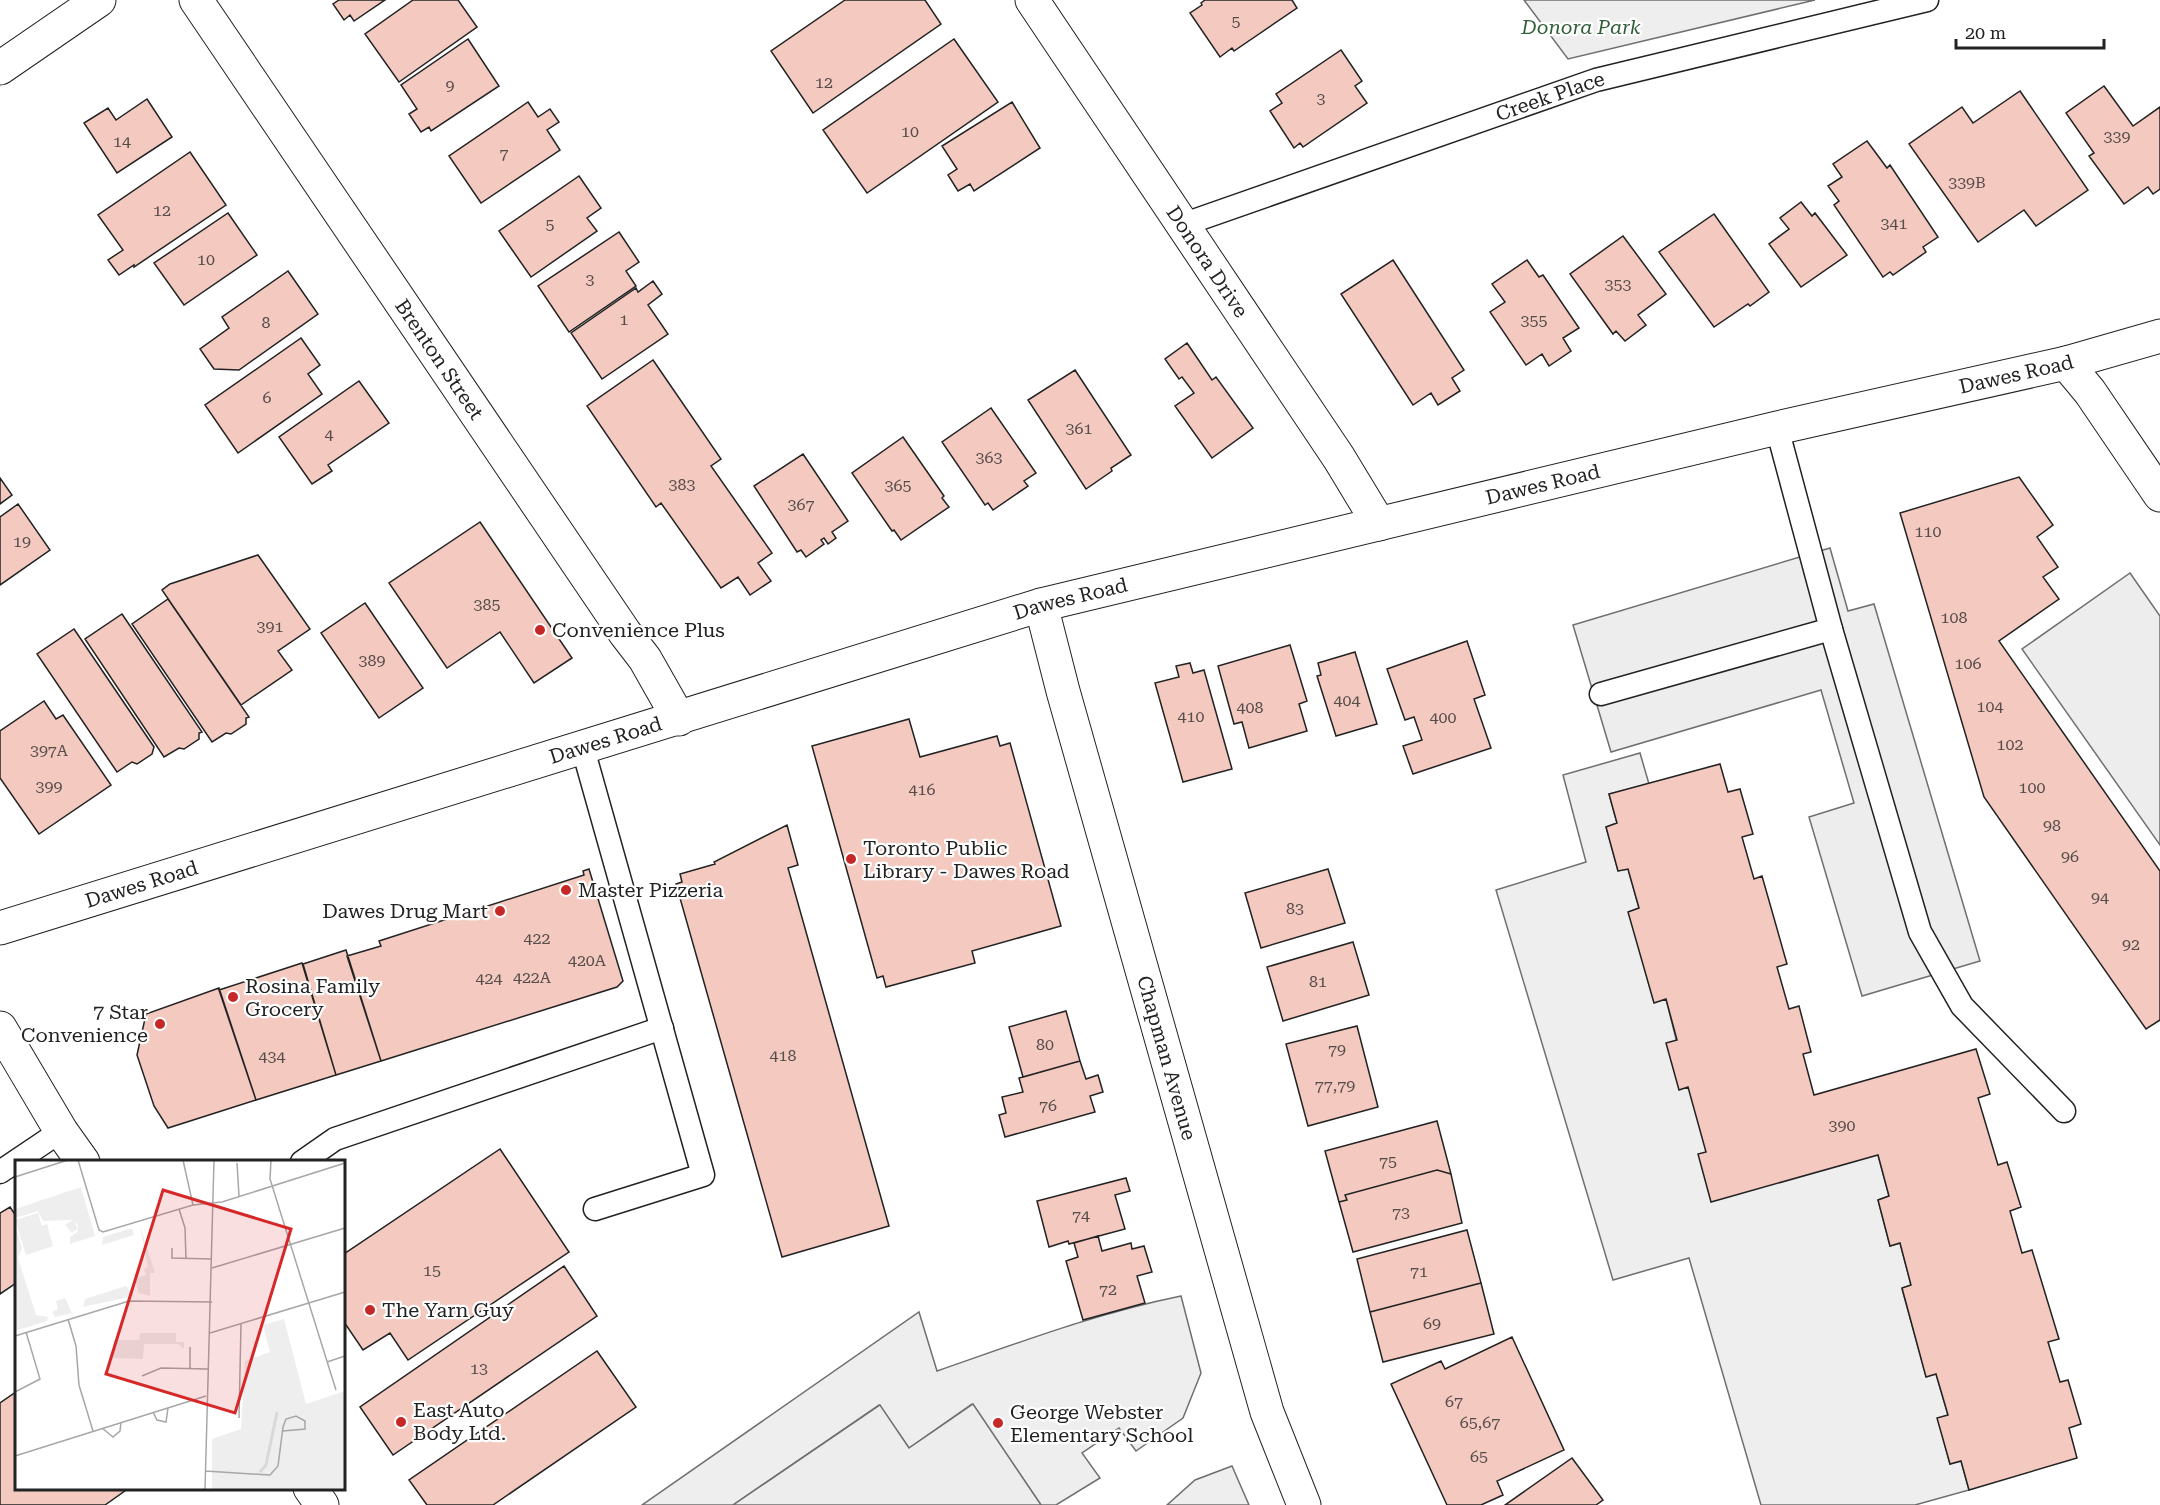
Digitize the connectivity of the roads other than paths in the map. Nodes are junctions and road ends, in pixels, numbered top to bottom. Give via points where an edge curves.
1 (99, 0) edge
2 (196, 0) edge
3 (1032, 0) edge
4 (1927, 0) edge
5 (0, 68) edge
6 (1182, 225) junction
7 (2160, 336) edge
8 (2066, 363) junction
9 (1777, 428) junction
10 (2160, 495) edge
11 (1379, 524) junction
12 (1041, 605) junction
13 (1831, 628) junction
14 (1601, 694) dead end
15 (679, 719) junction
16 (583, 748) junction
17 (0, 928) edge
18 (0, 1028) edge
19 (662, 1028) junction
20 (2064, 1111) dead end
21 (61, 1131) junction
22 (18, 1160) edge
23 (82, 1160) edge
24 (304, 1160) edge
25 (15, 1162) edge
26 (0, 1172) edge
27 (595, 1209) dead end
28 (311, 1490) edge
29 (322, 1505) edge
30 (1304, 1505) edge

1 - 5 street
2 - 15 street, Brenton Street via 645,659
3 - 6 street, Donora Drive
4 - 6 lane, Creek Place via 1596,80
6 - 11 street, Donora Drive
7 - 8 street, Dawes Road
8 - 9 street, Dawes Road
8 - 10 street
9 - 11 street, Dawes Road
9 - 13 lane
11 - 12 street, Dawes Road
12 - 15 street, Dawes Road
12 - 30 street, Chapman Avenue via 1267,1412
13 - 14 lane
13 - 20 lane via 1920,932 1962,1006
15 - 16 street, Dawes Road
16 - 17 street, Dawes Road
16 - 19 lane
18 - 21 street
19 - 24 lane via 335,1139
19 - 27 lane via 703,1175
21 - 22 lane
21 - 23 street
25 - 26 lane
28 - 29 street

